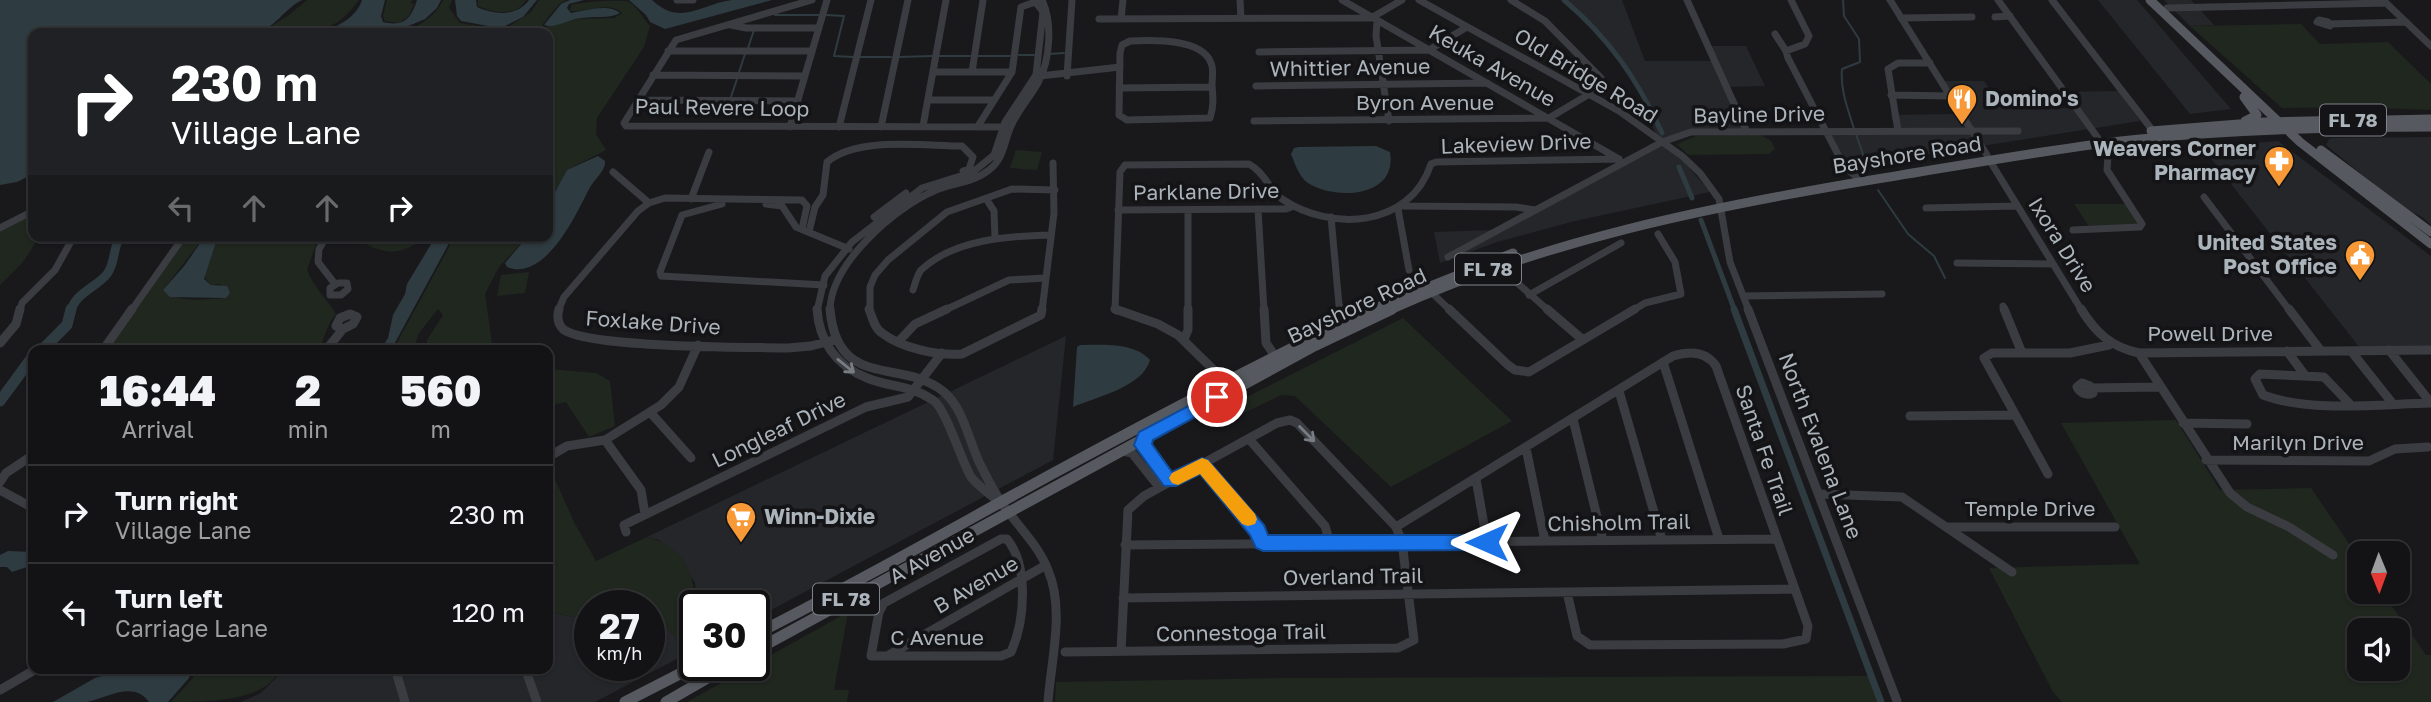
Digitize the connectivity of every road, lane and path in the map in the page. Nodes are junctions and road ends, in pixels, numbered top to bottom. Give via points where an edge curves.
1 (677, 0) edge
2 (693, 0) edge
3 (813, 0) edge
4 (827, 0) edge
5 (871, 0) edge
6 (908, 0) edge
7 (946, 0) edge
8 (984, 0) edge
9 (1038, 0) edge
10 (1072, 0) edge
11 (1123, 0) edge
12 (1240, 0) edge
13 (1342, 0) edge
14 (1402, 0) edge
15 (1419, 0) edge
16 (1511, 0) edge
17 (1687, 0) edge
18 (1791, 0) edge
19 (1890, 0) edge
20 (1998, 0) edge
21 (2052, 0) edge
22 (2150, 0) edge
23 (2384, 1) edge
24 (2163, 4) edge
25 (1995, 16) dead end
26 (2010, 16) junction
27 (1972, 17) dead end
28 (1241, 18) junction
29 (1901, 18) junction
30 (1099, 19) dead end
31 (1121, 19) junction
32 (1374, 19) junction
33 (2406, 22) junction
34 (2329, 23) dead end
35 (729, 24) junction
36 (1467, 27) junction
37 (819, 28) junction
38 (1775, 34) dead end
39 (2431, 46) edge
40 (1380, 50) junction
41 (1429, 50) junction
42 (668, 51) junction
43 (812, 51) junction
44 (1786, 51) junction
45 (1259, 52) dead end
46 (1930, 64) junction
47 (1120, 67) junction
48 (933, 72) junction
49 (972, 72) junction
50 (1012, 72) junction
51 (653, 75) junction
52 (805, 76) junction
53 (1039, 76) junction
54 (1067, 76) junction
55 (1487, 83) junction
56 (1384, 85) junction
57 (1256, 86) dead end
58 (1212, 87) junction
59 (2241, 87) junction
60 (1119, 88) junction
61 (1588, 94) junction
62 (1891, 95) junction
63 (1950, 96) junction
64 (637, 100) junction
65 (798, 100) junction
66 (928, 100) junction
67 (994, 100) junction
68 (1549, 118) junction
69 (2431, 119) edge
70 (1254, 121) dead end
71 (1389, 121) junction
72 (2218, 125) junction
73 (2286, 125) junction
74 (922, 126) junction
75 (978, 126) junction
76 (790, 127) junction
77 (839, 127) junction
78 (881, 127) junction
79 (1007, 127) junction
80 (2368, 127) junction
81 (2431, 127) edge
82 (1746, 130) junction
83 (1825, 130) junction
84 (1898, 131) junction
85 (2018, 131) dead end
86 (2153, 131) junction
87 (1972, 132) junction
88 (2099, 141) junction
89 (1662, 142) junction
90 (709, 152) dead end
91 (1988, 158) junction
92 (1622, 160) junction
93 (1053, 163) dead end
94 (613, 172) dead end
95 (1857, 177) junction
96 (1055, 190) junction
97 (2204, 197) dead end
98 (691, 199) junction
99 (2386, 199) junction
100 (987, 200) junction
101 (649, 203) junction
102 (1720, 204) junction
103 (1294, 206) junction
104 (2017, 206) junction
105 (1401, 207) junction
106 (1926, 208) dead end
107 (1258, 209) junction
108 (1118, 210) junction
109 (1188, 210) junction
110 (1535, 211) junction
111 (28, 214) edge
112 (1331, 217) junction
113 (0, 228) edge
114 (2409, 229) junction
115 (2073, 230) dead end
116 (805, 231) junction
117 (2431, 232) edge
118 (1658, 234) dead end
119 (860, 235) junction
120 (1051, 235) junction
121 (995, 238) junction
122 (2431, 238) edge
123 (870, 239) junction
124 (71, 242) edge
125 (180, 242) edge
126 (324, 242) edge
127 (1621, 243) dead end
128 (2431, 244) edge
129 (845, 248) junction
130 (855, 252) junction
131 (1448, 257) dead end
132 (1958, 263) dead end
133 (2053, 264) junction
134 (1497, 266) junction
135 (1409, 270) dead end
136 (1046, 278) junction
137 (822, 284) junction
138 (335, 285) dead end
139 (1433, 286) junction
140 (833, 288) junction
141 (913, 290) dead end
142 (1529, 295) junction
143 (1882, 295) dead end
144 (1743, 296) junction
145 (2003, 306) dead end
146 (1343, 325) junction
147 (343, 329) dead end
148 (837, 339) junction
149 (1184, 339) junction
150 (1583, 340) junction
151 (898, 342) junction
152 (0, 343) edge
153 (824, 343) junction
154 (107, 345) edge
155 (330, 345) edge
156 (698, 345) junction
157 (2109, 345) junction
158 (2287, 351) junction
159 (2321, 351) junction
160 (2351, 351) junction
161 (2389, 351) junction
162 (2429, 352) edge
163 (942, 353) junction
164 (2022, 353) junction
165 (2139, 353) junction
166 (1275, 356) junction
167 (1663, 362) junction
168 (2304, 374) junction
169 (923, 380) junction
170 (1226, 382) junction
171 (2160, 387) junction
172 (2092, 388) dead end
173 (916, 390) junction
174 (1619, 391) junction
175 (948, 397) junction
176 (936, 402) junction
177 (2349, 403) junction
178 (2431, 403) edge
179 (2393, 404) junction
180 (650, 412) junction
181 (2015, 415) junction
182 (1910, 416) dead end
183 (1573, 419) junction
184 (2183, 423) junction
185 (2247, 424) dead end
186 (1145, 436) junction
187 (1249, 439) junction
188 (605, 440) junction
189 (2428, 447) dead end
190 (1526, 448) junction
191 (1119, 451) junction
192 (553, 454) edge
193 (28, 458) edge
194 (691, 458) dead end
195 (2206, 460) junction
196 (1202, 464) junction
197 (2048, 474) dead end
198 (1476, 479) junction
199 (1170, 481) junction
200 (0, 482) edge
201 (1159, 487) junction
202 (0, 490) edge
203 (1820, 494) junction
204 (28, 505) edge
205 (1004, 507) junction
206 (645, 514) junction
207 (1394, 525) junction
208 (1946, 527) junction
209 (2115, 527) dead end
210 (626, 532) dead end
211 (1718, 539) junction
212 (1777, 539) junction
213 (1662, 540) junction
214 (1545, 541) junction
215 (1603, 541) junction
216 (1330, 542) junction
217 (1402, 542) junction
218 (1487, 542) junction
219 (1263, 543) junction
220 (1125, 545) junction
221 (2333, 555) dead end
222 (1046, 565) junction
223 (2012, 572) dead end
224 (1021, 579) junction
225 (1794, 589) junction
226 (1567, 592) junction
227 (1409, 594) junction
228 (1123, 598) junction
229 (770, 627) edge
230 (770, 642) edge
231 (1121, 651) junction
232 (1065, 652) dead end
233 (872, 656) joint
234 (886, 656) junction
235 (28, 674) edge
236 (397, 674) edge
237 (527, 674) edge
238 (679, 674) edge
239 (702, 681) edge
240 (0, 690) edge
241 (1897, 701) edge
242 (405, 702) edge
243 (537, 702) edge
244 (625, 702) edge
245 (666, 702) edge
246 (1048, 702) edge

1 - 2 street
3 - 35 street, Paul Revere Loop
4 - 37 street
5 - 77 street
6 - 78 street
7 - 48 street
8 - 49 street
9 - 50 street via 1020,10
9 - 53 street via 1048,12
10 - 54 street
11 - 31 street
12 - 28 street
13 - 32 street, Keuka Avenue
14 - 32 street
15 - 36 street, Old Bridge Road
16 - 61 street via 1537,15 1598,73 1600,82
17 - 82 street
18 - 44 street via 1809,39
19 - 29 street, Ixora Drive
20 - 26 street
21 - 86 street
22 - 59 main road
23 - 24 street
23 - 33 street
24 - 73 main road
25 - 26 street
26 - 88 street
27 - 29 street
28 - 31 street
28 - 32 street
29 - 46 street, Ixora Drive
30 - 31 street
32 - 40 street
32 - 41 street, Keuka Avenue
33 - 34 street
33 - 39 street
35 - 37 street
35 - 42 street, Paul Revere Loop via 681,38
36 - 41 street
36 - 61 street, Old Bridge Road
37 - 43 street
38 - 44 street
40 - 41 street
40 - 45 street
40 - 56 street
41 - 55 street, Keuka Avenue
42 - 43 street
42 - 51 street, Paul Revere Loop
43 - 52 street
44 - 83 street
46 - 62 street via 1889,66
46 - 63 street, Ixora Drive
47 - 54 street
47 - 58 street via 1125,42 1177,41 1212,61
47 - 60 street
48 - 49 street
48 - 66 street
49 - 50 street
50 - 67 street
51 - 52 street
51 - 64 street, Paul Revere Loop
52 - 65 street
53 - 54 street
53 - 79 street
55 - 56 street, Whittier Avenue
55 - 68 street, Keuka Avenue
56 - 57 street, Whittier Avenue
56 - 71 street
58 - 60 street
58 - 60 street via 1210,118 1179,120 1122,118
59 - 72 main road via 2256,117
59 - 73 main road
61 - 68 street
61 - 89 street, Old Bridge Road via 1630,117
62 - 63 street
62 - 84 street
63 - 87 street, Ixora Drive
64 - 65 street
64 - 76 street, Paul Revere Loop via 624,120 626,126
65 - 76 street
66 - 67 street
66 - 74 street
67 - 75 street
68 - 71 street, Byron Avenue
68 - 92 street, Keuka Avenue
69 - 73 main road, FL 78
70 - 71 street, Byron Avenue
72 - 73 main road, Bayshore Road / FL 78
72 - 86 main road, Bayshore Road / FL 78
73 - 80 main road, FL 78
73 - 88 main road, Bayshore Road / FL 78
73 - 99 main road
73 - 114 main road
74 - 75 street, Paul Revere Loop
74 - 78 street, Paul Revere Loop
75 - 79 street, Paul Revere Loop
76 - 77 street, Paul Revere Loop
77 - 78 street, Paul Revere Loop
79 - 119 street via 985,165 922,188
79 - 123 street via 1004,152 993,167 973,180 924,196
80 - 81 main road, FL 78
80 - 99 main road via 2329,131 2319,137
82 - 83 street, Bayline Drive
82 - 89 street, Bayline Drive via 1691,132
83 - 84 street, Bayline Drive
83 - 95 street via 1845,168
84 - 87 street, Bayline Drive
85 - 87 street, Bayline Drive
86 - 88 main road, Bayshore Road / FL 78
87 - 91 street, Ixora Drive
88 - 91 main road, Bayshore Road / FL 78
88 - 91 main road, Bayshore Road / FL 78
88 - 115 street via 2108,156 2107,170 2142,224 2130,229
89 - 92 street, Bayline Drive
89 - 102 street, Old Bridge Road via 1699,172
90 - 98 street
91 - 95 main road, Bayshore Road / FL 78
91 - 102 main road, Bayshore Road / FL 78
91 - 104 street, Ixora Drive
92 - 105 street, Lakeview Drive via 1436,162 1423,185
92 - 110 street, Bayline Drive
93 - 96 street
94 - 101 street
95 - 102 main road, Bayshore Road / FL 78
96 - 100 street via 1012,188
96 - 120 street
97 - 159 street
98 - 101 street
98 - 116 street via 802,200 807,206
99 - 117 main road
100 - 121 street via 994,211
100 - 151 street via 947,212 875,275 868,297 870,316 879,332
101 - 156 street, Foxlake Drive via 564,297 557,313 559,324 581,336
102 - 134 main road, Bayshore Road / FL 78
102 - 139 main road, Bayshore Road / FL 78 via 1567,236
102 - 144 street, North Evalena Lane via 1728,228 1727,250
103 - 107 street, Parklane Drive
103 - 108 street via 1273,192 1258,169 1249,164 1125,165 1120,172
103 - 112 street
104 - 106 street
104 - 133 street, Ixora Drive
105 - 110 street
105 - 112 street via 1360,217
105 - 135 street
107 - 109 street, Parklane Drive
107 - 166 street via 1266,343
108 - 109 street, Parklane Drive
108 - 149 street via 1115,310 1158,324
109 - 149 street via 1188,330
110 - 131 street, Bayline Drive
111 - 113 street
112 - 146 street
114 - 122 main road
114 - 128 main road
116 - 119 street via 822,195 825,165 834,156 858,147 886,146 962,146 972,155 967,170 919,184 858,230
116 - 129 street
116 - 137 street via 776,205 715,205 687,212 680,219 661,276
118 - 150 street via 1667,243 1682,284 1681,294 1651,300
119 - 123 street
119 - 129 street
120 - 121 street
120 - 136 street
121 - 141 street via 959,248 923,268
123 - 130 street
124 - 152 street via 55,270 22,303 16,324
125 - 154 street
126 - 138 street via 318,262
127 - 142 street
129 - 130 street
129 - 137 street
130 - 140 street
132 - 133 street
133 - 157 street, Ixora Drive
134 - 139 main road, Bayshore Road / FL 78
134 - 142 street
136 - 151 street via 1009,280 915,324
136 - 163 street via 1041,315 1036,319 962,355
137 - 140 street
137 - 153 street via 817,313
139 - 146 main road, Bayshore Road / FL 78
139 - 146 main road, Bayshore Road / FL 78
139 - 150 street via 1515,370 1529,372
140 - 148 street via 830,309
142 - 150 street
143 - 144 street
144 - 203 street, North Evalena Lane
145 - 164 street
146 - 166 main road, Bayshore Road / FL 78
146 - 186 main road, Bayshore Road / FL 78
147 - 155 street
148 - 153 street, Foxlake Drive
148 - 169 street via 867,368
149 - 170 street
151 - 163 street
153 - 156 street, Foxlake Drive via 788,348
153 -> 173 street via 855,374
156 - 180 street via 680,387
157 - 164 street, Powell Drive via 2074,352
157 - 165 street, Powell Drive
158 - 159 street, Powell Drive
158 - 165 street, Powell Drive
158 - 168 street
159 - 160 street, Powell Drive
160 - 161 street, Powell Drive
160 - 179 street
161 - 162 street, Powell Drive
161 - 178 street
163 - 169 street
164 - 181 street, Powell Drive via 1992,353 1984,358
165 - 171 street
166 - 170 main road, Bayshore Road / FL 78
167 - 174 street, Santa Fe Trail
167 - 211 street
167 - 212 street, Santa Fe Trail via 1684,353 1714,360
168 - 177 street via 2324,377
168 - 177 street via 2260,374 2256,382 2263,395 2280,401
169 - 173 street
169 - 175 street
170 - 205 main road, Bayshore Road / FL 78
171 - 172 street
171 - 184 street
173 - 176 street
173 - 206 street, Longleaf Drive via 901,400 866,407
174 - 183 street, Santa Fe Trail
174 - 213 street
175 - 176 street
175 - 205 street
176 - 205 street via 972,478
177 - 179 street
178 - 179 street
180 - 188 street
180 - 194 street
181 - 182 street
181 - 197 street
183 - 190 street, Santa Fe Trail
183 - 215 street
184 - 185 street
184 - 195 street
186 - 191 main road, Bayshore Road / FL 78
186 - 199 street via 1143,445
187 - 196 street
187 -> 207 street via 1283,421 1297,423
187 - 216 street via 1325,526
188 - 192 street via 567,446
188 - 206 street via 641,490
189 - 195 street, Marilyn Drive via 2395,449 2369,461
190 - 198 street, Santa Fe Trail
190 - 214 street
191 - 201 street via 1132,453
191 - 205 main road, Bayshore Road / FL 78
193 - 200 street
195 - 221 street via 2236,500
196 - 199 street
196 - 219 street
198 - 207 street, Santa Fe Trail
198 - 218 street
199 - 201 street
201 - 220 street via 1128,510
202 - 204 street
203 - 208 street via 1902,497
203 - 241 street, North Evalena Lane
205 - 222 street
205 - 229 main road, Bayshore Road / FL 78
205 - 230 main road, Bayshore Road / FL 78
206 - 210 street, Longleaf Drive via 624,524
207 - 217 street
208 - 209 street, Temple Drive
208 - 223 street
211 - 212 street, Chisholm Trail
211 - 213 street, Chisholm Trail
212 - 225 street, Santa Fe Trail
213 - 215 street, Chisholm Trail
214 - 215 street, Chisholm Trail
214 - 218 street, Chisholm Trail
216 - 217 street, Chisholm Trail
216 - 219 street, Chisholm Trail
217 - 218 street, Chisholm Trail
217 - 227 street
219 - 220 street, Chisholm Trail
220 - 228 street
222 - 224 street, B Avenue
222 - 246 street via 1054,601
224 - 233 street, A Avenue via 1016,549 1007,539 1000,539 884,603
224 - 234 street, B Avenue
224 - 234 street, C Avenue via 1015,643 1006,655
225 - 226 street, Overland Trail
225 - 226 street, Santa Fe Trail via 1809,633 1799,642 1612,646 1590,645 1577,636
226 - 227 street, Overland Trail
227 - 228 street, Overland Trail
227 - 231 street, Connestoga Trail via 1414,640 1398,648
228 - 231 street
231 - 232 street, Connestoga Trail
233 - 234 street, C Avenue
235 - 240 street
236 - 242 street
237 - 243 street
238 - 244 main road
239 - 245 main road

